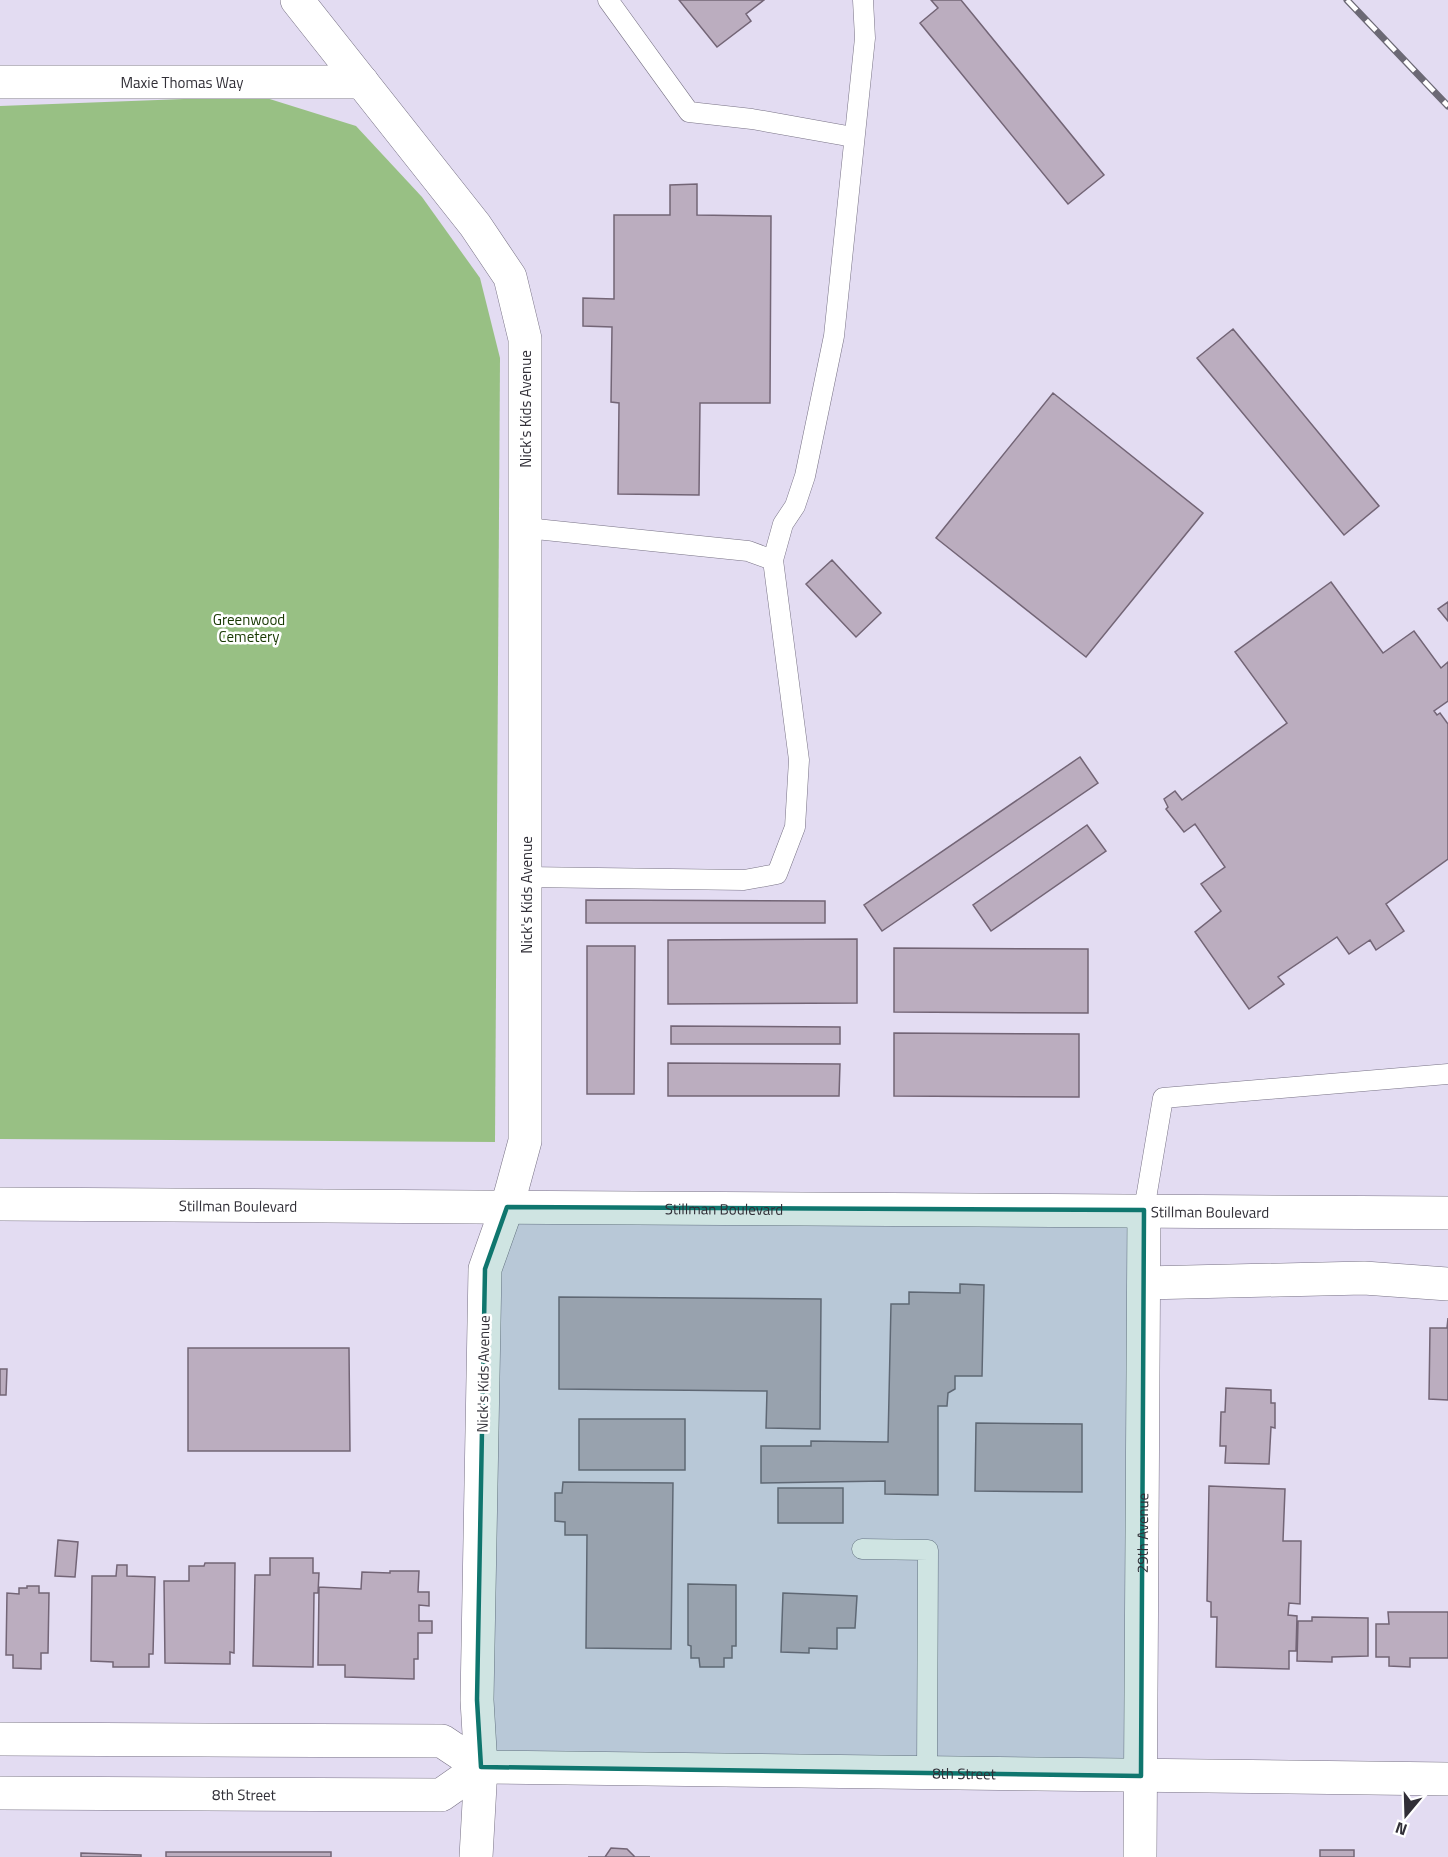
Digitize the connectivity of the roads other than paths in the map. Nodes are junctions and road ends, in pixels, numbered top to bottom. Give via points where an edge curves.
1 (297, 0) edge
2 (608, 0) edge
3 (863, 0) edge
4 (0, 82) edge
5 (362, 82) junction
6 (853, 137) junction
7 (526, 528) junction
8 (773, 560) junction
9 (526, 877) junction
10 (1448, 1074) edge
11 (0, 1204) edge
12 (507, 1207) junction
13 (1144, 1210) junction
14 (1448, 1213) edge
15 (1144, 1283) junction
16 (1448, 1284) edge
17 (862, 1549) dead end
18 (0, 1739) edge
19 (481, 1767) junction
20 (927, 1773) junction
21 (1141, 1776) junction
22 (1448, 1779) edge
23 (0, 1793) edge
24 (476, 1857) edge
25 (1140, 1857) edge

1 - 5 street, Nick's Kids Avenue
2 - 6 lane via 689,112
3 - 6 lane via 865,38
4 - 5 street, Maxie Thomas Way
5 - 7 street, Nick's Kids Avenue via 475,225 510,277 525,339
6 - 8 lane via 834,336 805,476 795,506 783,524
7 - 8 lane via 748,551
7 - 9 street, Nick's Kids Avenue
8 - 9 lane via 799,760 795,827 777,874 744,880
9 - 12 street, Nick's Kids Avenue via 525,1141
10 - 13 lane via 1163,1098
11 - 12 street, Stillman Boulevard
12 - 13 street, Stillman Boulevard
12 - 19 street, Nick's Kids Avenue via 485,1269 477,1700
13 - 14 street, Stillman Boulevard
13 - 15 street, 29th Avenue
15 - 16 street via 1364,1278
15 - 21 street, 29th Avenue
17 - 20 lane via 928,1550
18 - 19 street via 442,1741
19 - 20 street, 8th Street
19 - 23 street, 8th Street via 441,1795
19 - 24 street, Nick's Kids Avenue
20 - 21 street, 8th Street
21 - 22 street, 8th Street
21 - 25 street, 29th Avenue

